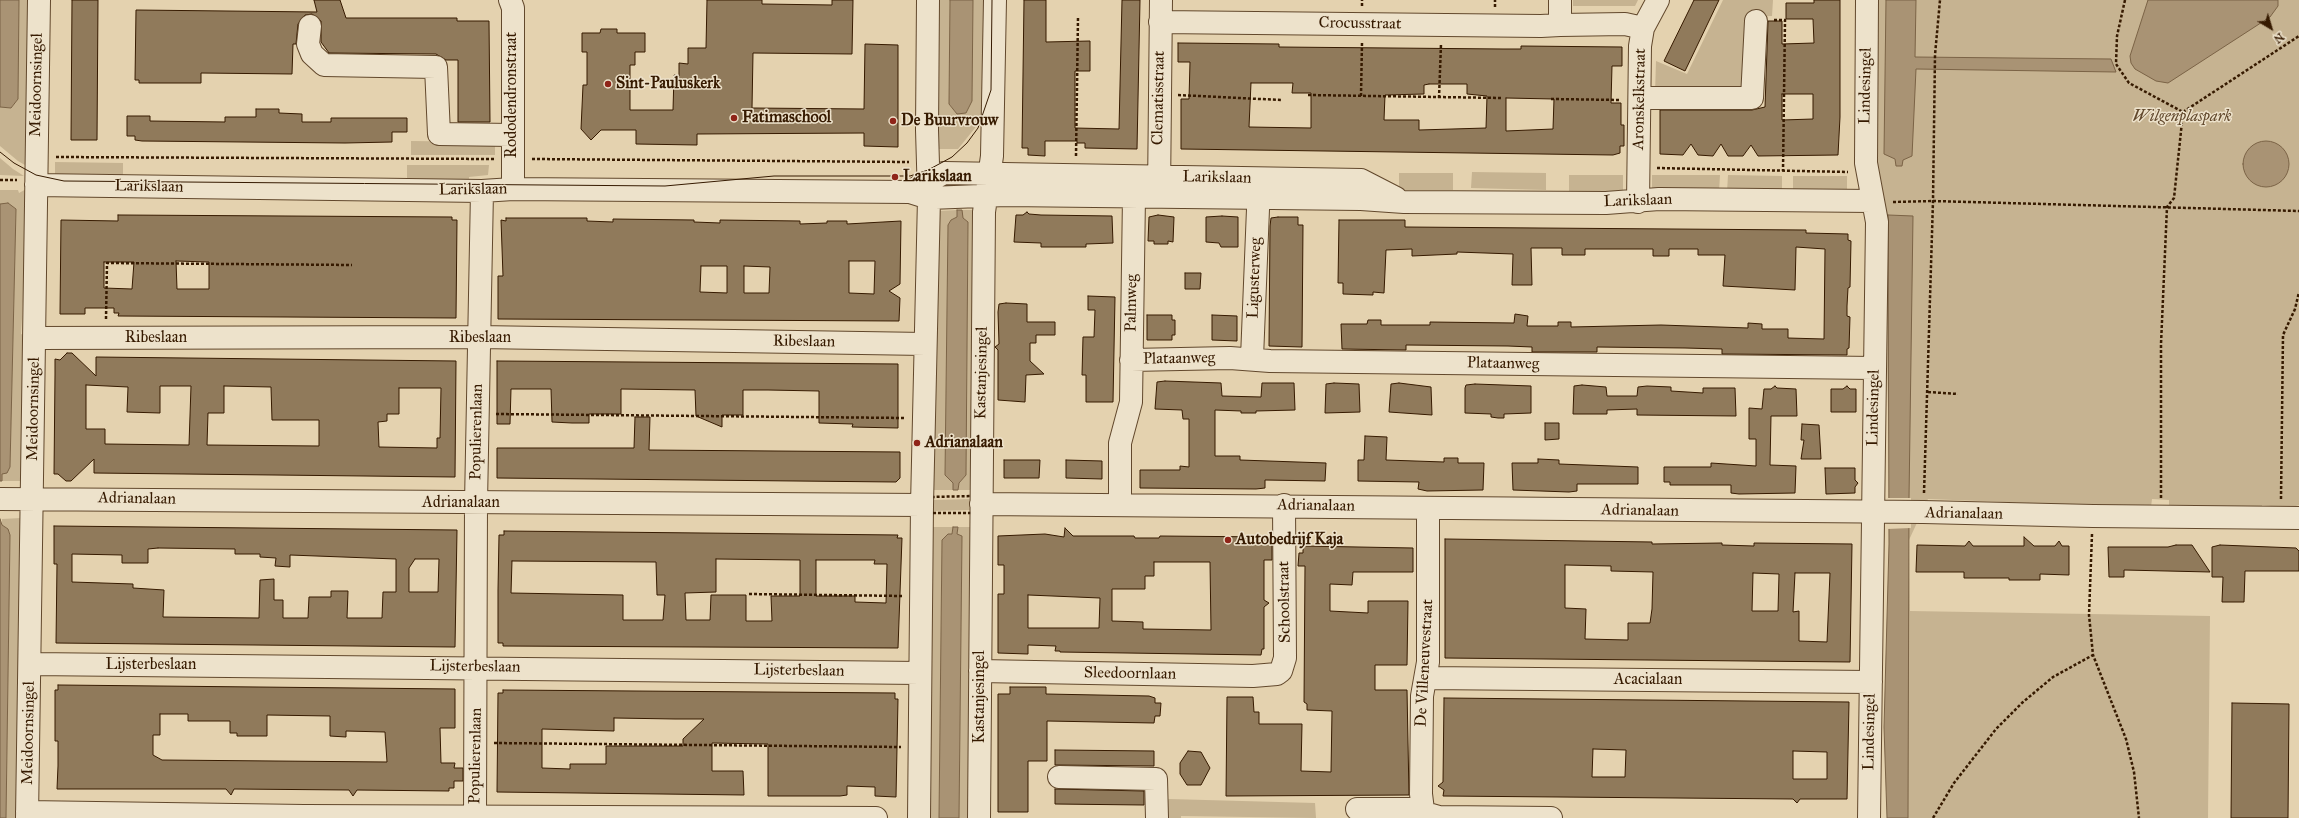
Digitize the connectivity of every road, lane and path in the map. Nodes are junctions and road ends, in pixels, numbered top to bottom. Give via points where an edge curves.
1 (39, 0) edge
2 (510, 0) edge
3 (928, 0) edge
4 (995, 0) edge
5 (1161, 0) edge
6 (1362, 0) edge
7 (1560, 0) edge
8 (1658, 0) edge
9 (1867, 0) edge
10 (1940, 0) edge
11 (2125, 0) edge
12 (1078, 17) dead end
13 (1756, 21) joint
14 (1160, 22) junction
15 (1362, 24) junction
16 (1441, 25) junction
17 (1560, 25) junction
18 (310, 26) dead end
19 (1643, 28) junction
20 (2299, 36) edge
21 (1159, 94) junction
22 (1308, 95) dead end
23 (1362, 96) junction
24 (1439, 98) junction
25 (1502, 98) dead end
26 (1640, 98) junction
27 (1551, 99) dead end
28 (1281, 100) dead end
29 (2183, 112) junction
30 (512, 134) junction
31 (36, 157) junction
32 (512, 159) junction
33 (1639, 168) junction
34 (1783, 171) junction
35 (1867, 173) junction
36 (990, 174) junction
37 (1075, 176) junction
38 (924, 183) junction
39 (36, 185) junction
40 (1159, 187) junction
41 (1258, 188) junction
42 (513, 189) junction
43 (482, 191) junction
44 (986, 196) junction
45 (1134, 196) junction
46 (1872, 201) junction
47 (1933, 201) junction
48 (1638, 202) junction
49 (2167, 207) junction
50 (2299, 211) edge
51 (352, 265) dead end
52 (2299, 292) edge
53 (479, 337) junction
54 (35, 338) junction
55 (106, 338) junction
56 (926, 344) junction
57 (1252, 358) junction
58 (1131, 360) junction
59 (1874, 368) junction
60 (1928, 392) junction
61 (1958, 394) dead end
62 (478, 414) junction
63 (911, 418) dead end
64 (0, 499) edge
65 (32, 499) junction
66 (476, 503) junction
67 (976, 504) junction
68 (1120, 504) junction
69 (928, 505) junction
70 (1284, 505) junction
71 (1428, 509) junction
72 (1877, 512) junction
73 (1919, 512) junction
74 (2093, 516) junction
75 (2161, 516) junction
76 (2290, 518) edge
77 (749, 594) dead end
78 (907, 596) dead end
79 (2093, 655) junction
80 (31, 664) junction
81 (477, 667) junction
82 (980, 671) junction
83 (920, 672) junction
84 (1279, 673) joint
85 (1426, 678) junction
86 (1871, 682) junction
87 (476, 743) junction
88 (920, 747) junction
89 (1058, 777) dead end
90 (1357, 808) dead end
91 (27, 815) edge
92 (112, 815) edge
93 (1424, 815) edge
94 (475, 817) edge
95 (876, 818) edge
96 (919, 818) edge
97 (979, 818) edge
98 (1157, 818) edge
99 (1551, 818) edge
100 (1869, 818) edge
101 (1933, 818) edge
102 (2139, 818) edge

1 - 31 street, Meidoornsingel
2 - 30 street, Rododendronstraat via 513,8
3 - 38 street
4 - 36 street, Kastanjesingel
5 - 14 street, Clematisstraat
6 - 15 path
7 - 17 street
8 - 19 street, Aronskelkstraat
9 - 35 street, Lindesingel
10 - 47 path via 1935,55
11 - 29 path via 2117,36 2116,64 2129,83
12 - 37 path
13 - 26 street via 1752,98
13 - 34 path via 1785,20
14 - 15 street, Crocusstraat
14 - 21 street, Clematisstraat
15 - 16 street, Crocusstraat
15 - 23 path
16 - 17 street, Crocusstraat
16 - 24 path
17 - 19 street, Crocusstraat via 1625,24
18 - 30 street via 308,44 312,54 324,65 436,67 438,134
19 - 26 street, Aronskelkstraat via 1640,46
20 - 29 path
21 - 28 path
21 - 40 street, Clematisstraat
22 - 23 path
23 - 24 path
24 - 25 path
26 - 27 path
26 - 33 street, Aronskelkstraat
29 - 49 path via 2174,198
30 - 32 street, Rododendronstraat
31 - 32 path
31 - 39 street, Meidoornsingel
32 - 38 path
32 - 42 street, Rododendronstraat
33 - 34 path
33 - 48 street, Aronskelkstraat
34 - 35 path
35 - 46 street, Lindesingel
36 - 37 street, Larikslaan
36 - 38 street, Larikslaan via 944,173
36 - 44 street, Kastanjesingel
37 - 40 street, Larikslaan
38 - 42 street, Larikslaan
38 - 44 street, Larikslaan
38 - 56 street
39 - 43 street, Larikslaan
39 - 54 street, Meidoornsingel
40 - 41 street, Larikslaan
40 - 45 street, Larikslaan
41 - 48 street, Larikslaan via 1404,202
41 - 57 street, Ligusterweg
42 - 43 street, Larikslaan
43 - 53 street, Populierenlaan
44 - 45 street, Larikslaan
44 - 67 street, Kastanjesingel
45 - 58 street, Palmweg
46 - 47 path
46 - 48 street, Larikslaan via 1659,199
46 - 59 street, Lindesingel via 1877,222
47 - 49 path
47 - 60 path
49 - 50 path
49 - 75 path via 2161,344
51 - 55 path via 107,263
52 - 76 path via 2295,309 2283,335
53 - 55 street, Ribeslaan
53 - 56 street, Ribeslaan
53 - 62 street, Populierenlaan
54 - 55 street, Ribeslaan
54 - 65 street, Meidoornsingel
56 - 69 street
57 - 58 street, Plataanweg
57 - 59 street, Plataanweg via 1270,361
58 - 68 street, Palmweg via 1130,409 1120,443
59 - 72 street, Lindesingel
60 - 61 path
60 - 73 path
62 - 63 path
62 - 66 street, Populierenlaan
64 - 65 street, Adrianalaan
65 - 66 street, Adrianalaan
65 - 80 street, Meidoornsingel
66 - 69 street, Adrianalaan
66 - 81 street, Populierenlaan
67 - 68 street, Adrianalaan
67 - 69 path
67 - 69 path
67 - 82 street, Kastanjesingel
68 - 70 street, Adrianalaan
69 - 83 street
70 - 71 street, Adrianalaan
70 - 84 street, Schoolstraat via 1285,658
71 - 72 street, Adrianalaan
71 - 85 street, De Villeneuvestraat
72 - 73 street, Adrianalaan
72 - 86 street, Lindesingel
73 - 74 street, Adrianalaan
74 - 75 street, Adrianalaan
74 - 79 path via 2089,615
75 - 76 street, Adrianalaan
77 - 78 path
79 - 101 path via 2053,677 1996,729 1954,783
79 - 102 path via 2126,739 2134,772
80 - 81 street, Lijsterbeslaan
80 - 91 street, Meidoornsingel
81 - 83 street, Lijsterbeslaan
81 - 87 street, Populierenlaan
82 - 84 street, Sleedoornlaan via 1253,676 1272,676
82 - 97 street, Kastanjesingel
83 - 88 street
85 - 86 street, Acacialaan
85 - 93 street, De Villeneuvestraat via 1422,696 1421,794
86 - 100 street, Lindesingel
87 - 88 path
87 - 94 street, Populierenlaan
88 - 96 street
89 - 98 street via 1156,779
90 - 93 street via 1412,810
91 - 92 street
92 - 94 street
93 - 99 street
94 - 95 street

